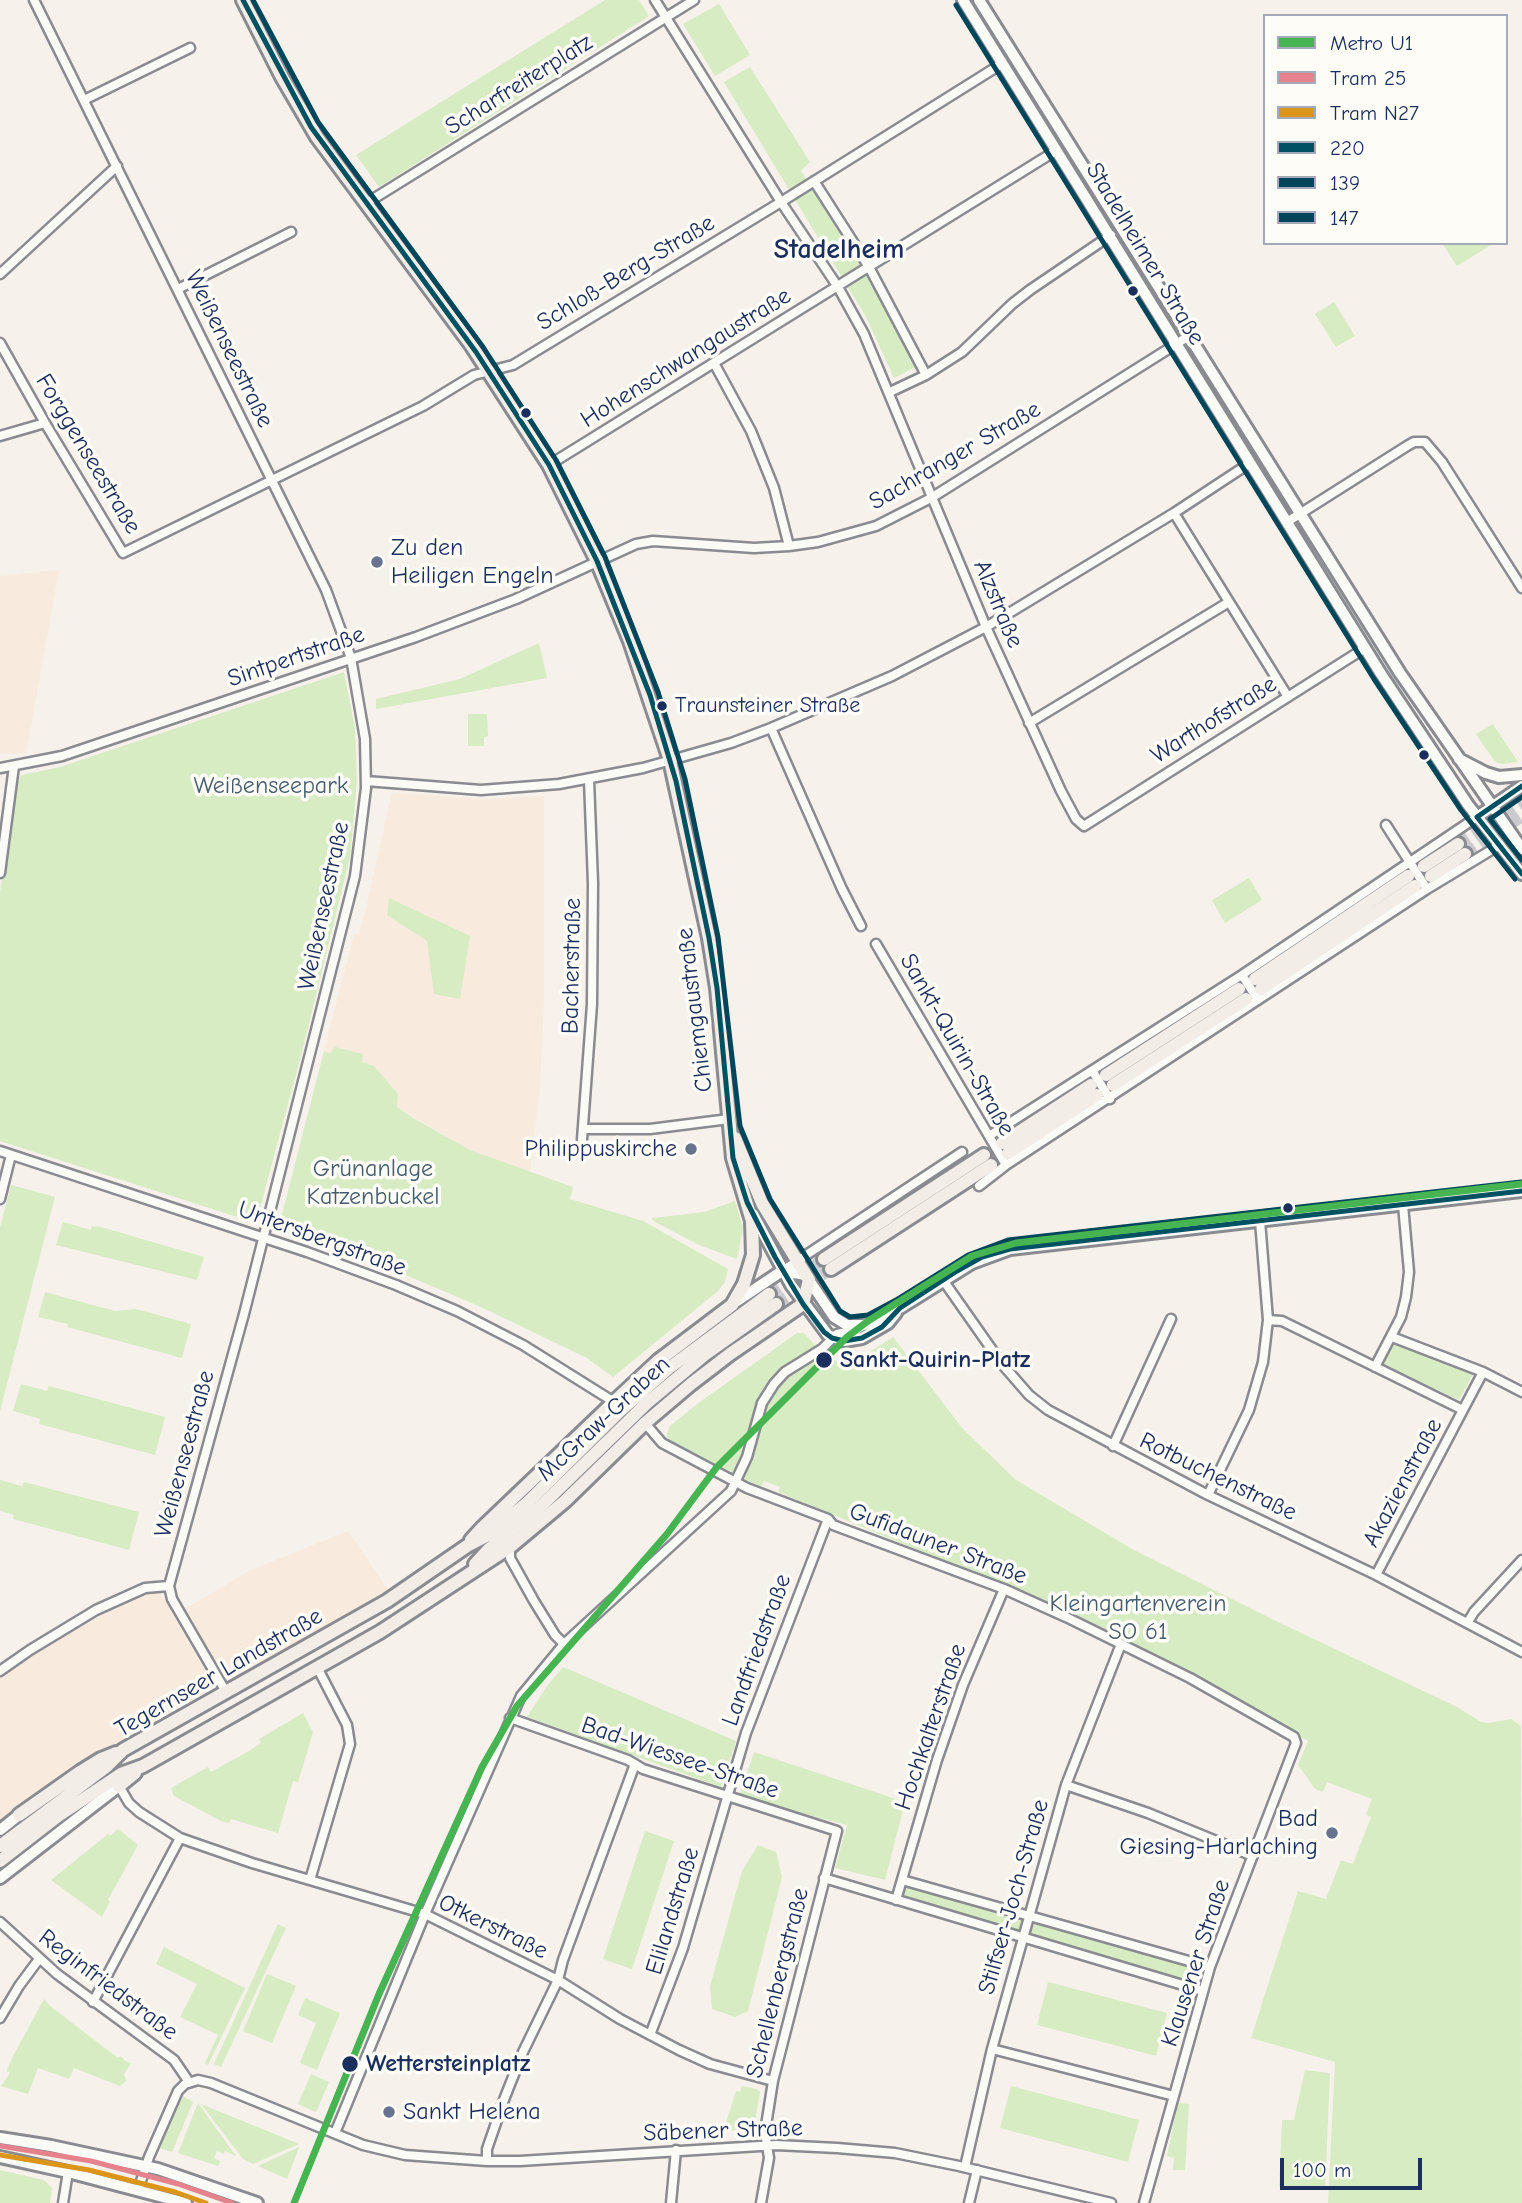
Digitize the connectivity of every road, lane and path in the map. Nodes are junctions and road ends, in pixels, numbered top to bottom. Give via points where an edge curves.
1 (34, 0) edge
2 (243, 0) edge
3 (655, 0) edge
4 (694, 0) edge
5 (963, 0) edge
6 (979, 0) edge
7 (666, 17) junction
8 (190, 48) dead end
9 (1003, 63) junction
10 (84, 100) junction
11 (1057, 150) junction
12 (117, 166) junction
13 (814, 181) junction
14 (781, 202) junction
15 (365, 204) junction
16 (291, 232) dead end
17 (1111, 235) junction
18 (869, 267) junction
19 (0, 274) edge
20 (838, 287) junction
21 (178, 289) junction
22 (1189, 335) junction
23 (0, 343) edge
24 (1176, 344) junction
25 (714, 363) junction
26 (488, 371) junction
27 (926, 375) junction
28 (890, 392) junction
29 (45, 423) junction
30 (0, 436) edge
31 (1250, 463) junction
32 (549, 465) junction
33 (272, 480) junction
34 (931, 498) junction
35 (1174, 513) junction
36 (1301, 514) junction
37 (1287, 523) junction
38 (789, 546) junction
39 (597, 561) junction
40 (1522, 587) edge
41 (1229, 602) junction
42 (986, 627) junction
43 (1365, 648) junction
44 (351, 658) junction
45 (1288, 696) junction
46 (1029, 723) junction
47 (771, 728) junction
48 (1457, 758) junction
49 (670, 760) junction
50 (13, 766) junction
51 (0, 768) edge
52 (1522, 775) edge
53 (589, 780) junction
54 (366, 781) junction
55 (1522, 786) edge
56 (1491, 807) junction
57 (1477, 817) junction
58 (1084, 825) joint
59 (1386, 825) dead end
60 (1517, 833) edge
61 (1498, 846) junction
62 (1461, 849) tunnel mouth
63 (1522, 849) edge
64 (1411, 862) junction
65 (0, 873) edge
66 (1522, 874) edge
67 (1421, 879) junction
68 (861, 926) dead end
69 (876, 944) dead end
70 (1250, 989) junction
71 (1110, 1080) dead end
72 (1098, 1088) junction
73 (730, 1123) junction
74 (584, 1129) junction
75 (989, 1136) junction
76 (0, 1151) edge
77 (962, 1152) dead end
78 (581, 1153) dead end
79 (1005, 1154) junction
80 (11, 1155) junction
81 (987, 1160) dead end
82 (979, 1186) dead end
83 (1522, 1191) edge
84 (0, 1199) edge
85 (747, 1202) junction
86 (1403, 1205) junction
87 (1260, 1221) junction
88 (262, 1237) junction
89 (797, 1261) junction
90 (828, 1264) tunnel mouth
91 (782, 1270) junction
92 (807, 1278) junction
93 (943, 1280) junction
94 (803, 1304) junction
95 (732, 1305) junction
96 (900, 1308) junction
97 (1171, 1319) dead end
98 (1268, 1320) junction
99 (864, 1325) junction
100 (1392, 1337) junction
101 (832, 1338) junction
102 (1375, 1367) junction
103 (1483, 1372) junction
104 (1522, 1392) edge
105 (614, 1402) junction
106 (1463, 1410) junction
107 (645, 1423) junction
108 (1113, 1446) junction
109 (736, 1482) junction
110 (1208, 1495) junction
111 (828, 1519) junction
112 (467, 1546) junction
113 (510, 1547) junction
114 (1522, 1560) edge
115 (468, 1573) junction
116 (1376, 1575) junction
117 (169, 1586) junction
118 (1004, 1589) junction
119 (1468, 1622) junction
120 (564, 1644) junction
121 (1121, 1644) junction
122 (1522, 1652) edge
123 (317, 1667) junction
124 (0, 1671) edge
125 (226, 1692) junction
126 (510, 1718) junction
127 (1295, 1740) joint
128 (123, 1750) junction
129 (635, 1765) junction
130 (144, 1766) junction
131 (1066, 1785) junction
132 (119, 1786) junction
133 (727, 1796) junction
134 (19, 1815) joint
135 (0, 1830) edge
136 (837, 1831) joint
137 (180, 1838) junction
138 (0, 1846) edge
139 (1253, 1856) junction
140 (0, 1861) edge
141 (0, 1878) edge
142 (824, 1878) junction
143 (310, 1880) junction
144 (902, 1880) junction
145 (896, 1900) junction
146 (425, 1914) junction
147 (1029, 1914) junction
148 (0, 1922) edge
149 (1022, 1938) junction
150 (39, 1959) junction
151 (1210, 1967) junction
152 (558, 1980) junction
153 (1203, 1991) junction
154 (93, 2001) junction
155 (0, 2018) edge
156 (650, 2035) junction
157 (992, 2049) junction
158 (773, 2081) junction
159 (189, 2082) junction
160 (1174, 2096) junction
161 (335, 2133) junction
162 (0, 2138) edge
163 (765, 2145) junction
164 (676, 2150) junction
165 (0, 2157) edge
166 (487, 2161) junction
167 (146, 2166) junction
168 (965, 2167) junction
169 (977, 2170) junction
170 (68, 2172) junction
171 (138, 2190) junction
172 (63, 2203) edge
173 (186, 2203) edge
174 (257, 2203) edge
175 (671, 2203) edge
176 (761, 2203) edge
177 (970, 2203) edge
178 (1111, 2203) edge
179 (1144, 2203) edge

1 - 10 street, Weißenseestraße
2 - 15 main road, Chiemgaustraße via 307,121
3 - 7 street, Alzstraße
4 - 7 street, Scharfreiterplatz
5 - 9 main road, Stadelheimer Straße
6 - 22 main road, Stadelheimer Straße
7 - 14 street, Alzstraße
7 - 15 street, Scharfreiterplatz
8 - 10 street
9 - 11 main road, Stadelheimer Straße
9 - 13 street, Schloß-Berg-Straße
10 - 12 street, Weißenseestraße
11 - 17 main road, Stadelheimer Straße
11 - 18 street, Hohenschwangaustraße
12 - 19 street
12 - 21 street, Weißenseestraße
13 - 14 street, Schloß-Berg-Straße
13 - 18 street
14 - 20 street, Alzstraße
14 - 26 street, Schloß-Berg-Straße via 513,365
15 - 26 main road, Chiemgaustraße
16 - 21 street
17 - 24 main road, Stadelheimer Straße
17 - 27 street via 1030,290 962,352
18 - 20 street, Hohenschwangaustraße
18 - 27 street
20 - 25 street, Hohenschwangaustraße
20 - 28 street, Alzstraße
21 - 33 street, Weißenseestraße
22 - 24 street, Sachranger Straße
22 - 36 main road, Stadelheimer Straße
23 - 29 street, Forggenseestraße
24 - 31 main road, Stadelheimer Straße
24 - 34 street, Sachranger Straße
25 - 32 street, Hohenschwangaustraße
25 - 38 street via 774,488
26 - 32 main road, Chiemgaustraße
26 - 33 street, Schloß-Berg-Straße
27 - 28 street
28 - 34 street, Alzstraße
29 - 30 street
29 - 33 street, Forggenseestraße via 123,553
31 - 35 street
31 - 37 main road, Stadelheimer Straße
32 - 39 main road, Chiemgaustraße
33 - 44 street, Weißenseestraße via 326,590
34 - 38 street, Sachranger Straße via 876,526
34 - 42 street, Alzstraße
35 - 41 street
35 - 42 street
36 - 37 street
36 - 40 street via 1407,446 1425,442
36 - 48 main road, Stadelheimer Straße
37 - 43 main road, Stadelheimer Straße
38 - 39 street, Sachranger Straße via 744,548 653,541
39 - 44 street, Sintpertstraße via 516,598
39 - 49 main road, Chiemgaustraße via 631,641
41 - 45 street
41 - 46 street
42 - 46 street, Alzstraße
42 - 47 street via 892,676
43 - 45 street, Warthofstraße
43 - 57 main road, Stadelheimer Straße
44 - 50 street, Sintpertstraße via 62,756
44 - 54 street, Weißenseestraße via 365,739
45 - 58 street, Warthofstraße
46 - 58 street, Alzstraße via 1076,819
47 - 49 street
47 - 68 street
48 - 52 main road via 1486,774
48 - 56 main road, Stadelheimer Straße
49 - 53 street
49 - 73 main road, Chiemgaustraße via 709,938
50 - 51 street, Sintpertstraße
50 - 65 street
53 - 54 street via 481,790
53 - 74 street, Bacherstraße via 593,968
54 - 88 street, Weißenseestraße via 355,876
55 - 56 main road
56 - 57 main road
56 - 60 main road, Stadelheimer Straße
57 - 61 main road, Stadelheimer Straße
57 - 64 street
59 - 64 street
60 - 61 main road
60 - 63 main road, Stadelheimer Straße
61 - 66 main road, Stadelheimer Straße
61 - 67 street
62 - 67 main road
64 - 67 street
64 - 70 street
67 - 70 main road
69 - 75 street, Sankt-Quirin-Straße
70 - 71 main road
70 - 72 street
70 - 72 street
72 - 75 street
72 - 79 main road
72 - 79 street
73 - 74 street
73 - 85 main road, Chiemgaustraße via 733,1157
73 - 89 main road, Chiemgaustraße via 762,1203
74 - 78 street, Bacherstraße
75 - 79 street, Sankt-Quirin-Straße
76 - 80 street, Untersbergstraße
77 - 89 street
79 - 82 street
80 - 84 street
80 - 88 street, Untersbergstraße
81 - 90 main road
83 - 86 main road
85 - 91 main road, Chiemgaustraße
85 - 95 main road via 753,1255
86 - 87 main road
86 - 100 street via 1408,1285
87 - 93 main road via 1010,1250 982,1257
87 - 98 street
88 - 105 street, Untersbergstraße via 344,1264 457,1311 523,1345
88 - 117 street, Weißenseestraße
89 - 91 street
89 - 92 main road, Chiemgaustraße
91 - 92 main road
91 - 94 main road
91 - 95 main road
92 - 94 main road
92 - 99 main road via 834,1317 847,1325
93 - 96 main road
93 - 108 street, Rotbuchenstraße via 1029,1395 1066,1422
94 - 101 main road
94 - 107 main road via 730,1354
95 - 105 main road
96 - 99 main road
96 - 101 main road via 888,1323 862,1338
97 - 108 street
98 - 102 street via 1282,1321
98 - 110 street via 1263,1362 1249,1410
99 - 101 street
100 - 102 street
100 - 103 street
101 - 109 street via 785,1372 767,1393
102 - 106 street
103 - 104 street
103 - 106 street, Akazienstraße
105 - 112 main road
106 - 116 street, Akazienstraße
107 - 109 street, Gufidauner Straße via 662,1443
107 - 113 main road
108 - 110 street, Rotbuchenstraße
109 - 111 street, Gufidauner Straße
109 - 120 street
110 - 116 street, Rotbuchenstraße
111 - 118 street, Gufidauner Straße via 833,1525
111 - 133 street, Landfriedstraße via 754,1711
112 - 115 main road, McGraw-Graben via 526,1504 669,1368 731,1320 772,1299 647,1403
112 - 125 main road, Tegernseer Landstraße via 387,1601
113 - 115 main road
113 - 120 street via 510,1558
114 - 119 street
115 - 123 main road, Tegernseer Landstraße via 405,1617
116 - 119 street, Rotbuchenstraße
117 - 124 street via 145,1588 96,1610
117 - 125 street via 172,1599
118 - 121 street, Gufidauner Straße
118 - 144 street, Hochkalterstraße via 963,1685
119 - 122 street, Rotbuchenstraße
120 - 126 street via 521,1696
121 - 127 street, Gufidauner Straße via 1190,1678
121 - 131 street, Stilfser-Joch-Straße
123 - 130 main road, Tegernseer Landstraße
123 - 143 street via 347,1725 350,1744
125 - 128 main road, Tegernseer Landstraße
126 - 129 street, Bad-Wiessee-Straße
126 - 146 street
127 - 139 street, Klausener Straße
128 - 134 main road via 101,1759
128 - 138 main road, Tegernseer Landstraße
129 - 133 street, Bad-Wiessee-Straße
129 - 152 street
130 - 132 main road
130 - 140 main road, Tegernseer Landstraße via 91,1793
131 - 139 street
131 - 147 street, Stilfser-Joch-Straße
132 - 137 street, Otkerstraße via 139,1812
132 - 141 main road
133 - 136 street, Bad-Wiessee-Straße
133 - 156 street, Elilandstraße via 679,1959
134 - 135 main road
136 - 142 street, Schellenbergstraße
137 - 143 street, Otkerstraße
137 - 154 street
139 - 151 street, Klausener Straße
142 - 145 street
142 - 158 street, Schellenbergstraße
143 - 146 street, Otkerstraße
144 - 145 street, Hochkalterstraße
144 - 147 street
145 - 149 street
146 - 152 street, Otkerstraße
146 - 161 street
147 - 149 street, Stilfser-Joch-Straße
147 - 151 street
148 - 150 street, Reginfriedstraße
149 - 153 street
149 - 157 street, Stilfser-Joch-Straße
150 - 154 street, Reginfriedstraße
150 - 155 street
151 - 153 street, Klausener Straße
152 - 156 street, Otkerstraße
152 - 166 street via 505,2097
153 - 160 street, Klausener Straße
154 - 159 street, Reginfriedstraße via 174,2060
156 - 158 street, Otkerstraße via 710,2064
157 - 160 street
157 - 168 street, Stilfser-Joch-Straße
158 - 163 street, Schellenbergstraße
159 - 161 street via 211,2082
159 - 167 street via 178,2091
160 - 179 street, Klausener Straße
161 - 166 street, Säbener Straße via 405,2155
162 - 167 main road
163 - 164 street, Säbener Straße
163 - 168 street, Säbener Straße via 895,2153
163 - 176 street, Schellenbergstraße via 769,2158
164 - 166 street, Säbener Straße
164 - 175 street
165 - 170 main road
167 - 171 street
167 - 174 main road
168 - 169 street, Säbener Straße
169 - 177 street
169 - 178 street, Säbener Straße
170 - 171 main road
170 - 172 street
171 - 173 main road

